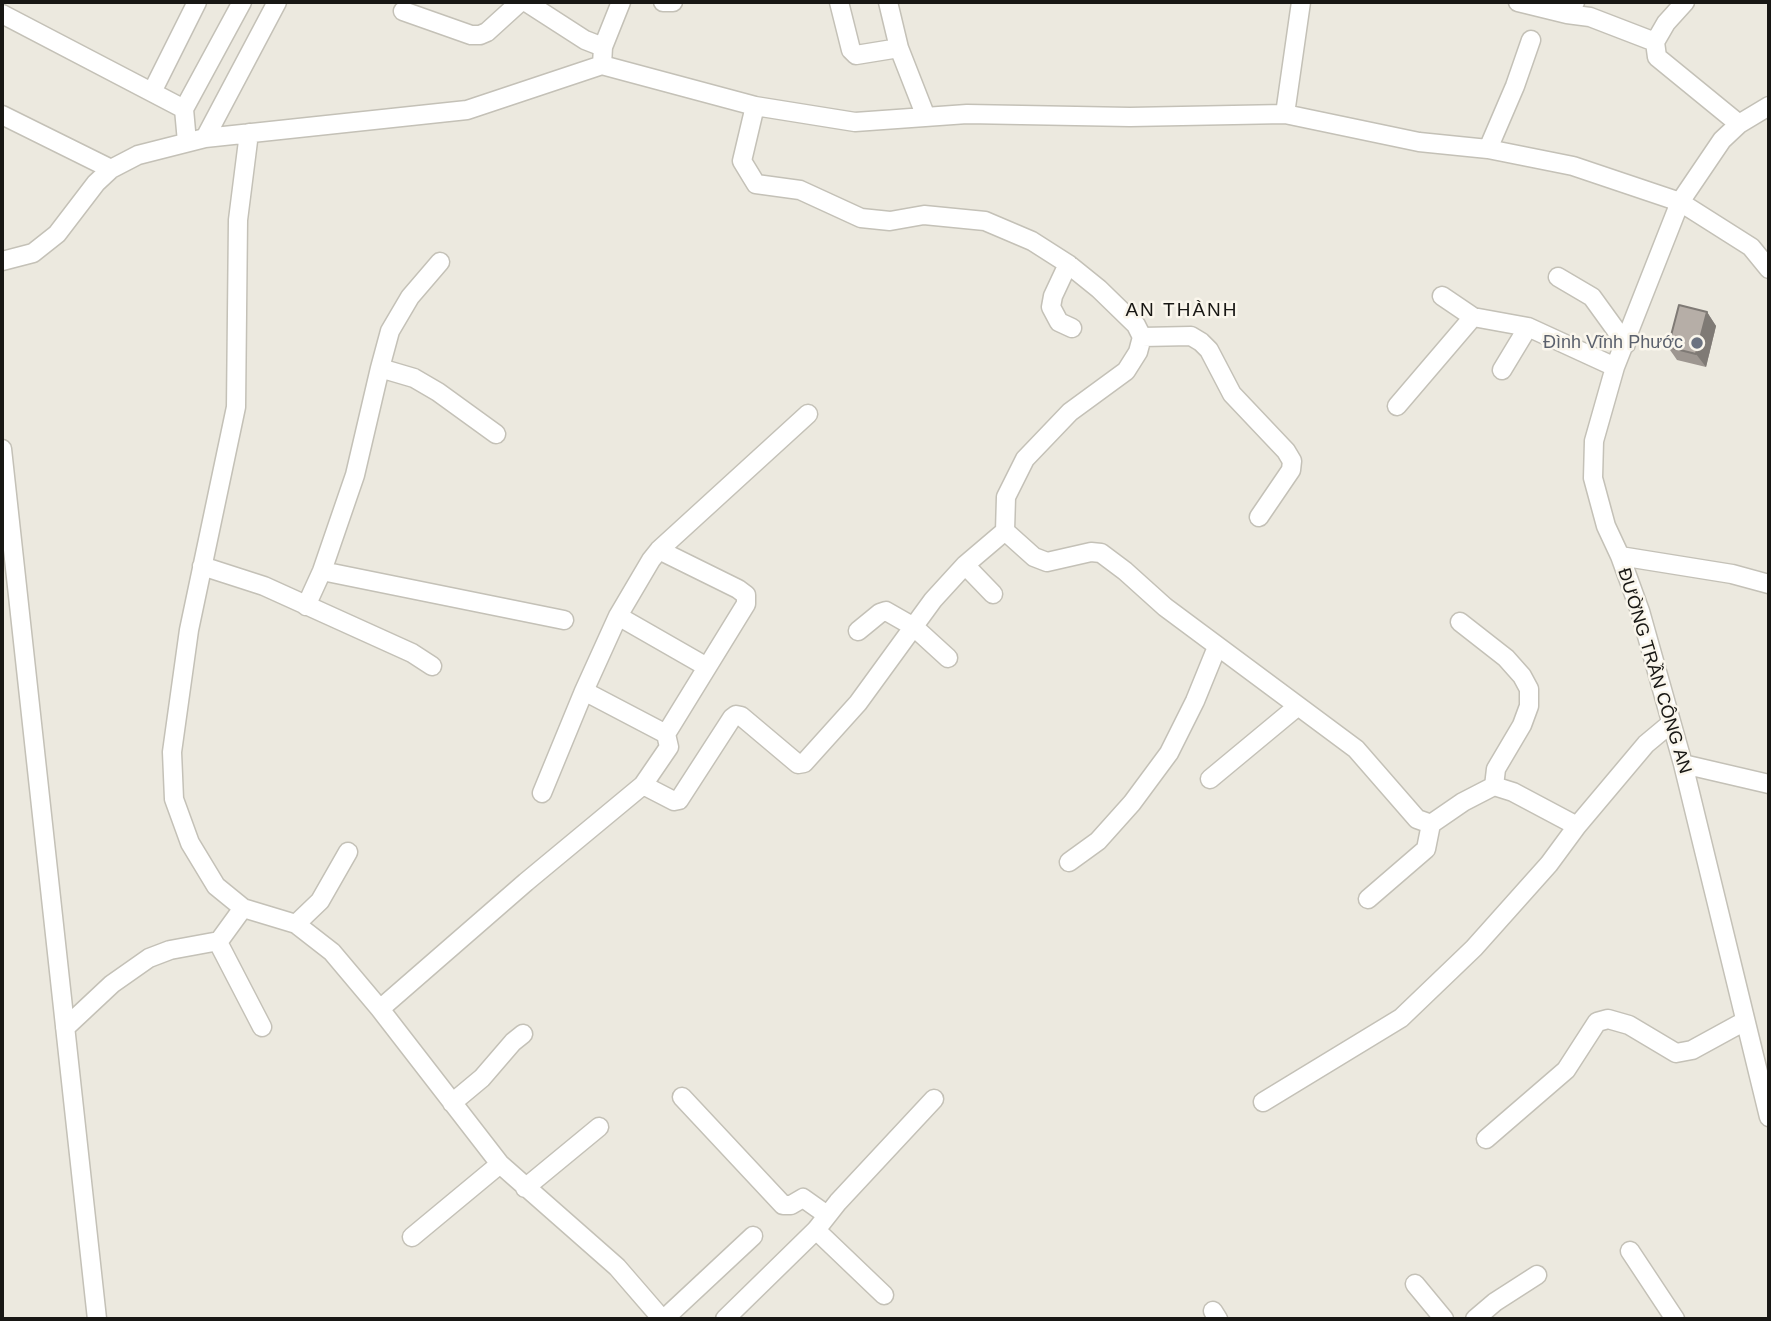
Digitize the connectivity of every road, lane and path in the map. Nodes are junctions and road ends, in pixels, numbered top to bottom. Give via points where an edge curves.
1 (197, 2) edge
2 (242, 2) edge
3 (277, 2) edge
4 (520, 2) edge
5 (526, 2) edge
6 (621, 2) edge
7 (663, 2) edge
8 (673, 2) edge
9 (839, 2) edge
10 (888, 2) edge
11 (1301, 2) edge
12 (1518, 2) edge
13 (1685, 2) edge
14 (1571, 8) edge
15 (403, 11) dead end
16 (6, 16) edge
17 (2, 35) edge
18 (1531, 40) dead end
19 (1655, 42) junction
20 (898, 48) junction
21 (603, 56) junction
22 (152, 92) junction
23 (755, 106) junction
24 (1769, 106) edge
25 (184, 109) junction
26 (1285, 114) junction
27 (2, 115) edge
28 (926, 117) junction
29 (1739, 124) junction
30 (249, 133) junction
31 (205, 138) junction
32 (187, 142) junction
33 (1488, 149) junction
34 (111, 169) junction
35 (1680, 202) junction
36 (2, 261) edge
37 (440, 262) dead end
38 (1068, 264) junction
39 (1769, 269) edge
40 (1558, 277) dead end
41 (1442, 296) dead end
42 (1473, 317) junction
43 (1528, 327) junction
44 (1072, 328) dead end
45 (1142, 337) junction
46 (1626, 344) junction
47 (1615, 367) junction
48 (380, 368) junction
49 (1502, 370) dead end
50 (1396, 406) dead end
51 (807, 414) dead end
52 (496, 434) dead end
53 (2, 449) edge
54 (1259, 517) dead end
55 (1005, 531) junction
56 (659, 550) junction
57 (1620, 556) junction
58 (965, 565) junction
59 (202, 566) junction
60 (322, 571) junction
61 (1769, 584) edge
62 (993, 594) dead end
63 (306, 606) junction
64 (618, 616) junction
65 (564, 620) dead end
66 (1460, 622) dead end
67 (914, 627) junction
68 (858, 631) dead end
69 (1217, 647) junction
70 (948, 658) dead end
71 (432, 666) dead end
72 (707, 667) junction
73 (584, 691) junction
74 (1298, 706) junction
75 (1670, 724) junction
76 (666, 734) junction
77 (1683, 764) junction
78 (1210, 779) dead end
79 (1769, 784) edge
80 (643, 785) junction
81 (1494, 786) junction
82 (542, 793) dead end
83 (1431, 824) junction
84 (1577, 826) junction
85 (348, 852) dead end
86 (1069, 862) dead end
87 (1368, 899) dead end
88 (243, 908) junction
89 (296, 924) junction
90 (219, 941) junction
91 (380, 1009) junction
92 (1745, 1021) junction
93 (262, 1027) dead end
94 (65, 1028) junction
95 (523, 1034) dead end
96 (682, 1097) dead end
97 (934, 1099) dead end
98 (1263, 1102) dead end
99 (452, 1103) junction
100 (1769, 1117) edge
101 (599, 1127) dead end
102 (1486, 1139) dead end
103 (500, 1164) junction
104 (525, 1188) junction
105 (822, 1222) junction
106 (753, 1236) dead end
107 (412, 1237) dead end
108 (1630, 1251) dead end
109 (1537, 1275) dead end
110 (1415, 1284) dead end
111 (884, 1295) dead end
112 (97, 1319) edge
113 (663, 1319) edge
114 (725, 1319) edge
115 (1444, 1319) edge
116 (1475, 1319) edge
117 (1675, 1319) edge

1 - 22 street
2 - 25 street
3 - 31 street
4 - 15 street via 480,35
5 - 21 street
6 - 21 street
7 - 8 street
9 - 20 street via 856,55
10 - 20 street
11 - 26 street
12 - 14 street
13 - 19 street
14 - 19 street
16 - 17 street
16 - 22 street
18 - 33 street
19 - 29 street via 1657,57
20 - 28 street
21 - 23 street
21 - 30 street via 467,110
22 - 25 street
23 - 28 street via 855,122
23 - 38 street via 742,161 756,184 800,190 860,218 890,221 924,215 985,221 1032,241
24 - 29 street, ĐƯỜNG TRẦN CÔNG AN
25 - 32 street
26 - 28 street
26 - 33 street via 1419,142
27 - 34 street
29 - 35 street, ĐƯỜNG TRẦN CÔNG AN via 1722,140
30 - 31 street
30 - 59 street via 238,220 236,407
31 - 32 street
32 - 34 street via 138,155
33 - 35 street via 1573,166
34 - 36 street via 57,234 33,253
35 - 39 street via 1751,247
35 - 46 street, ĐƯỜNG TRẦN CÔNG AN
37 - 48 street via 410,297 390,331
38 - 44 street via 1051,307 1059,322
38 - 45 street via 1136,325
40 - 46 street via 1592,297
41 - 42 street
42 - 43 street
42 - 50 street
43 - 47 street
43 - 49 street
45 - 54 street via 1191,336 1201,342 1232,394 1286,451 1292,461 1290,470
45 - 55 street via 1126,371 1069,412 1025,459 1006,497
46 - 47 street, ĐƯỜNG TRẦN CÔNG AN
47 - 57 street, ĐƯỜNG TRẦN CÔNG AN via 1594,441 1592,478
48 - 52 street via 439,392
48 - 60 street via 355,475
51 - 56 street
53 - 94 street
55 - 58 street
55 - 69 street via 1034,557 1047,562 1101,553
56 - 64 street
56 - 72 street via 746,595 746,604
57 - 61 street
57 - 75 street, ĐƯỜNG TRẦN CÔNG AN
58 - 62 street
58 - 67 street
59 - 63 street via 264,586
59 - 88 street via 172,752 174,799 190,843 216,886
60 - 63 street
60 - 65 street
63 - 71 street
64 - 72 street
64 - 73 street
66 - 81 street via 1506,658 1529,690 1525,716 1496,769
67 - 68 street via 886,611
67 - 70 street
67 - 80 street via 858,703 802,765 736,715 679,800
69 - 74 street
69 - 86 street via 1169,752 1098,841
72 - 76 street
73 - 76 street
73 - 82 street
74 - 78 street
74 - 83 street via 1356,749 1417,819
75 - 77 street, ĐƯỜNG TRẦN CÔNG AN
75 - 84 street via 1646,744
76 - 80 street via 669,747
77 - 79 street
77 - 92 street, ĐƯỜNG TRẦN CÔNG AN
80 - 91 street
81 - 83 street
81 - 84 street
83 - 87 street via 1426,849
84 - 98 street via 1474,948 1401,1018
85 - 89 street via 320,901
88 - 89 street
88 - 90 street
89 - 91 street via 332,952
90 - 93 street
90 - 94 street via 149,958
91 - 99 street
92 - 100 street, ĐƯỜNG TRẦN CÔNG AN
92 - 102 street via 1692,1051 1676,1053 1629,1025 1608,1019 1597,1022 1566,1070
94 - 112 street
95 - 99 street
96 - 105 street via 783,1205 803,1198
97 - 105 street
99 - 103 street
101 - 104 street
103 - 104 street
103 - 107 street
104 - 113 street via 617,1267
105 - 111 street
105 - 114 street
106 - 113 street
108 - 117 street
109 - 116 street
110 - 115 street

